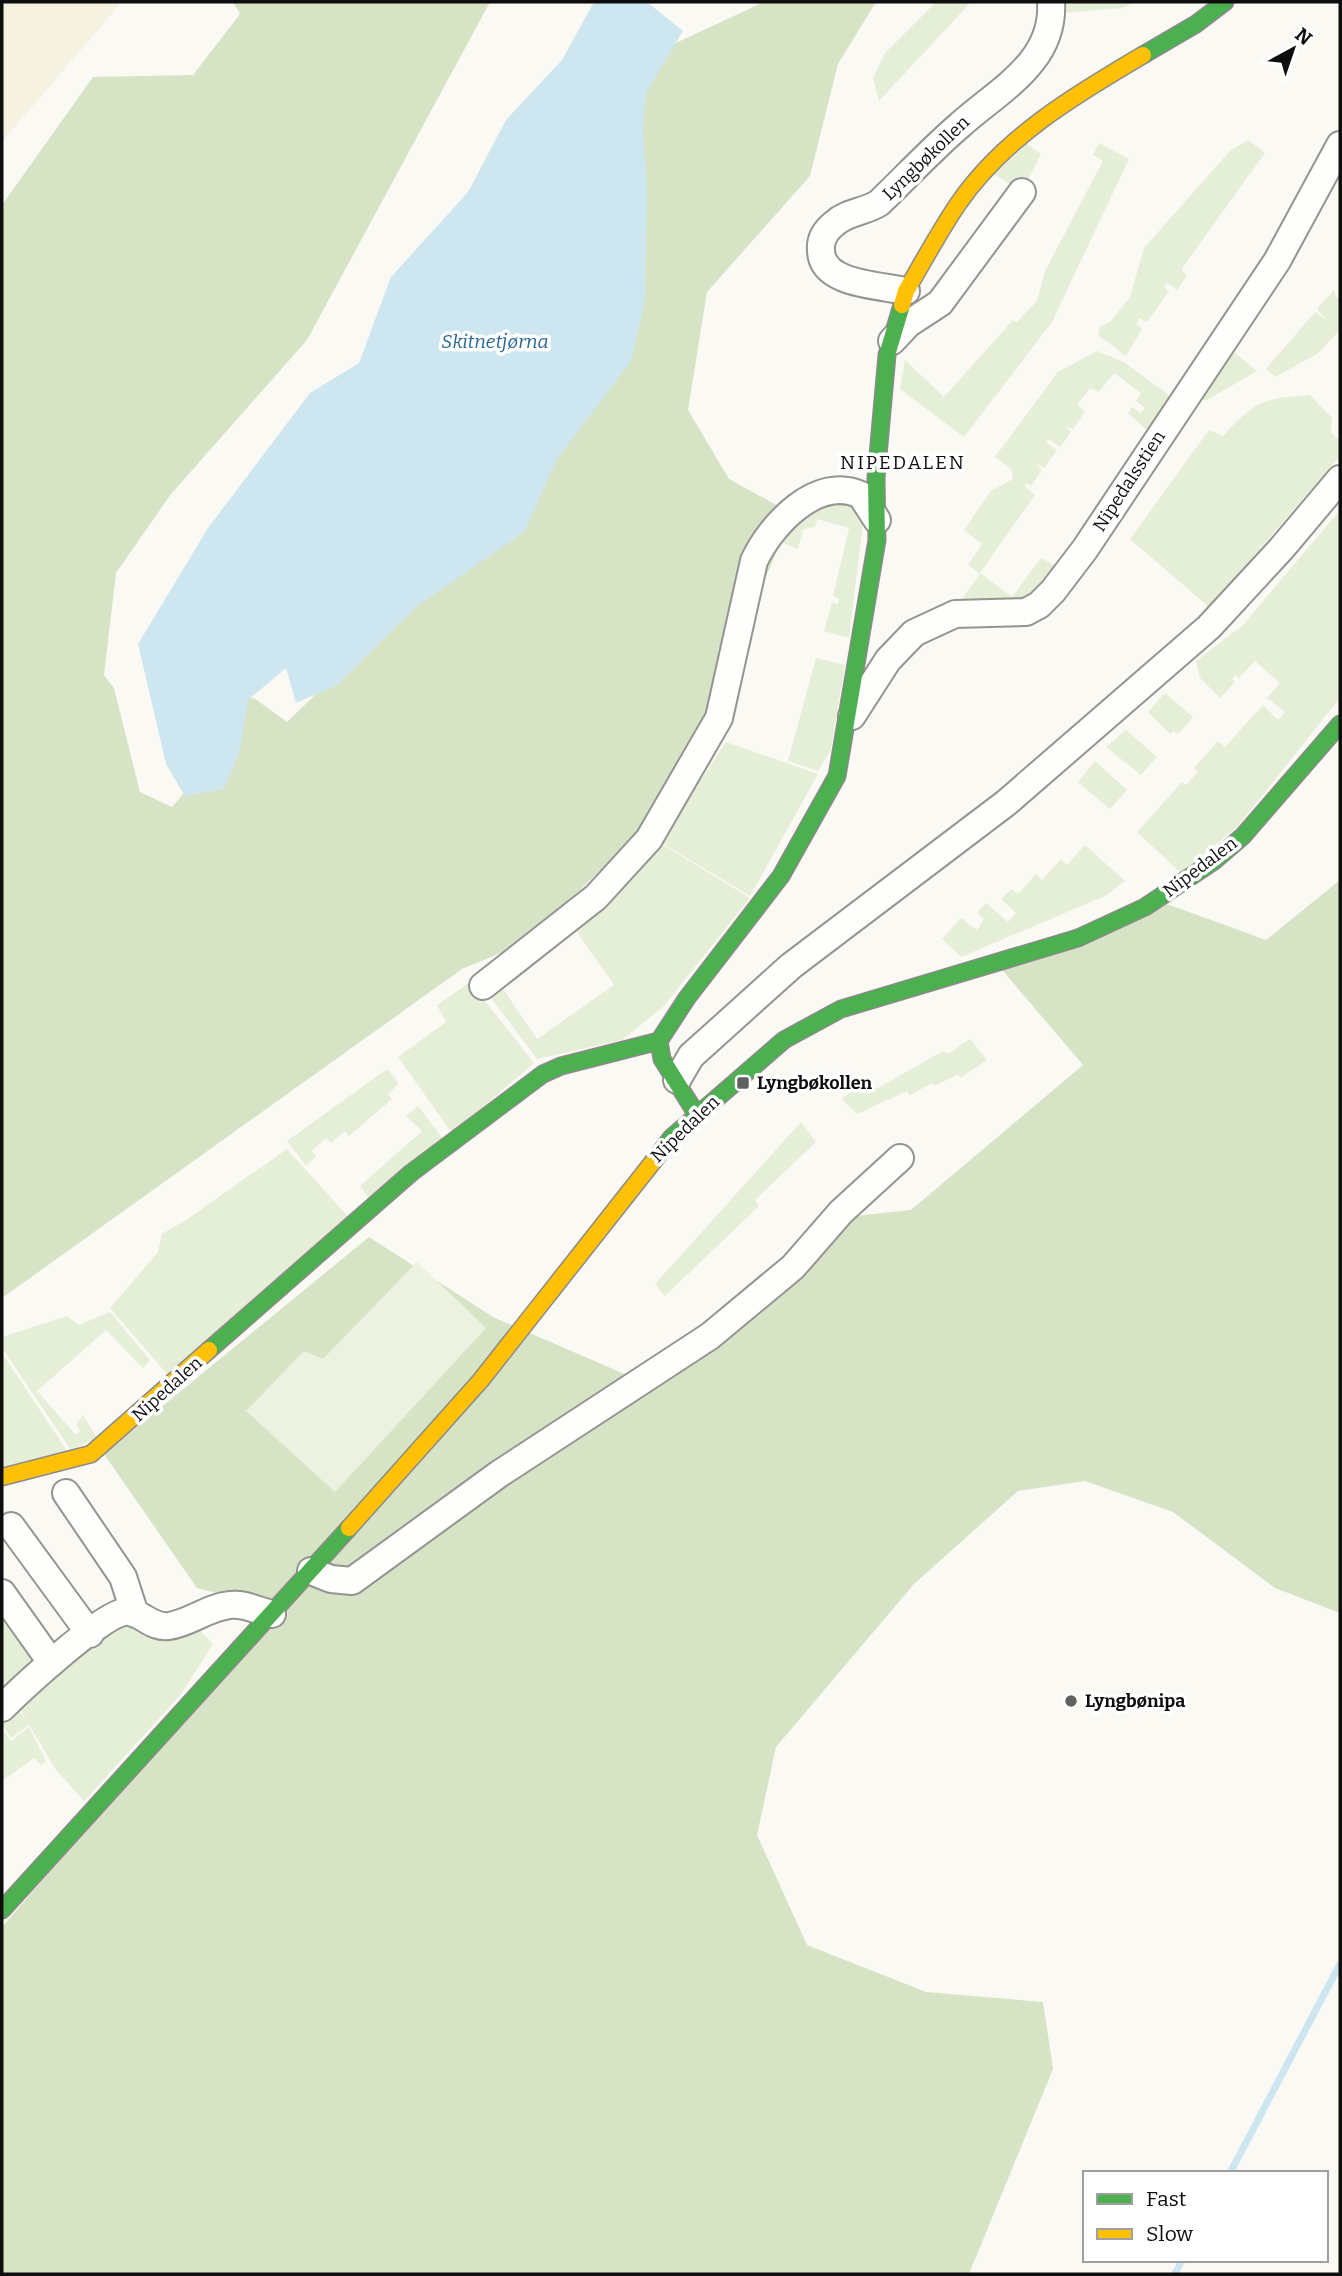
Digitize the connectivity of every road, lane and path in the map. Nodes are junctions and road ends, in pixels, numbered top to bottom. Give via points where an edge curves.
1 (1051, 2) edge
2 (1225, 2) edge
3 (1340, 145) edge
4 (1022, 192) dead end
5 (906, 291) junction
6 (889, 345) junction
7 (1340, 479) edge
8 (877, 520) junction
9 (848, 722) junction
10 (1340, 724) edge
11 (483, 986) dead end
12 (659, 1041) junction
13 (677, 1080) junction
14 (696, 1115) junction
15 (900, 1158) dead end
16 (2, 1477) edge
17 (66, 1493) dead end
18 (11, 1526) dead end
19 (312, 1571) junction
20 (2, 1593) edge
21 (135, 1614) junction
22 (272, 1614) junction
23 (90, 1634) junction
24 (51, 1662) junction
25 (2, 1708) edge
26 (2, 1910) edge

1 - 5 street, Lyngbøkollen via 1048,34 1017,79 957,127 879,203 836,221 825,232 821,258 826,268 845,278
2 - 5 street via 1068,99 1000,155 959,203
3 - 9 street, Nipedalsstien via 1277,261 1053,591 1026,612 956,614 914,633 888,660
4 - 6 street via 940,303 908,324
5 - 6 street
6 - 8 street via 876,478
7 - 13 street via 1209,626 996,811 790,967 691,1056
8 - 9 street
8 - 11 street via 861,495 841,490 807,501 776,525 754,561 719,718 649,839 596,897
9 - 12 street via 837,776 781,876
10 - 14 street, Nipedalen via 1243,836 1145,907 1078,938 813,1021
12 - 13 street via 662,1059
12 - 16 street, Nipedalen via 543,1074 411,1173 91,1454
13 - 14 street
14 - 19 street, Nipedalen via 649,1163 481,1380
15 - 19 street via 841,1212 793,1267 709,1336 499,1474 352,1581
17 - 21 street via 123,1577
18 - 23 street
19 - 22 street, Nipedalen
20 - 24 street
21 - 22 street via 159,1626 171,1626 230,1605
21 - 23 street via 113,1616
22 - 26 street, Nipedalen
23 - 24 street
24 - 25 street

